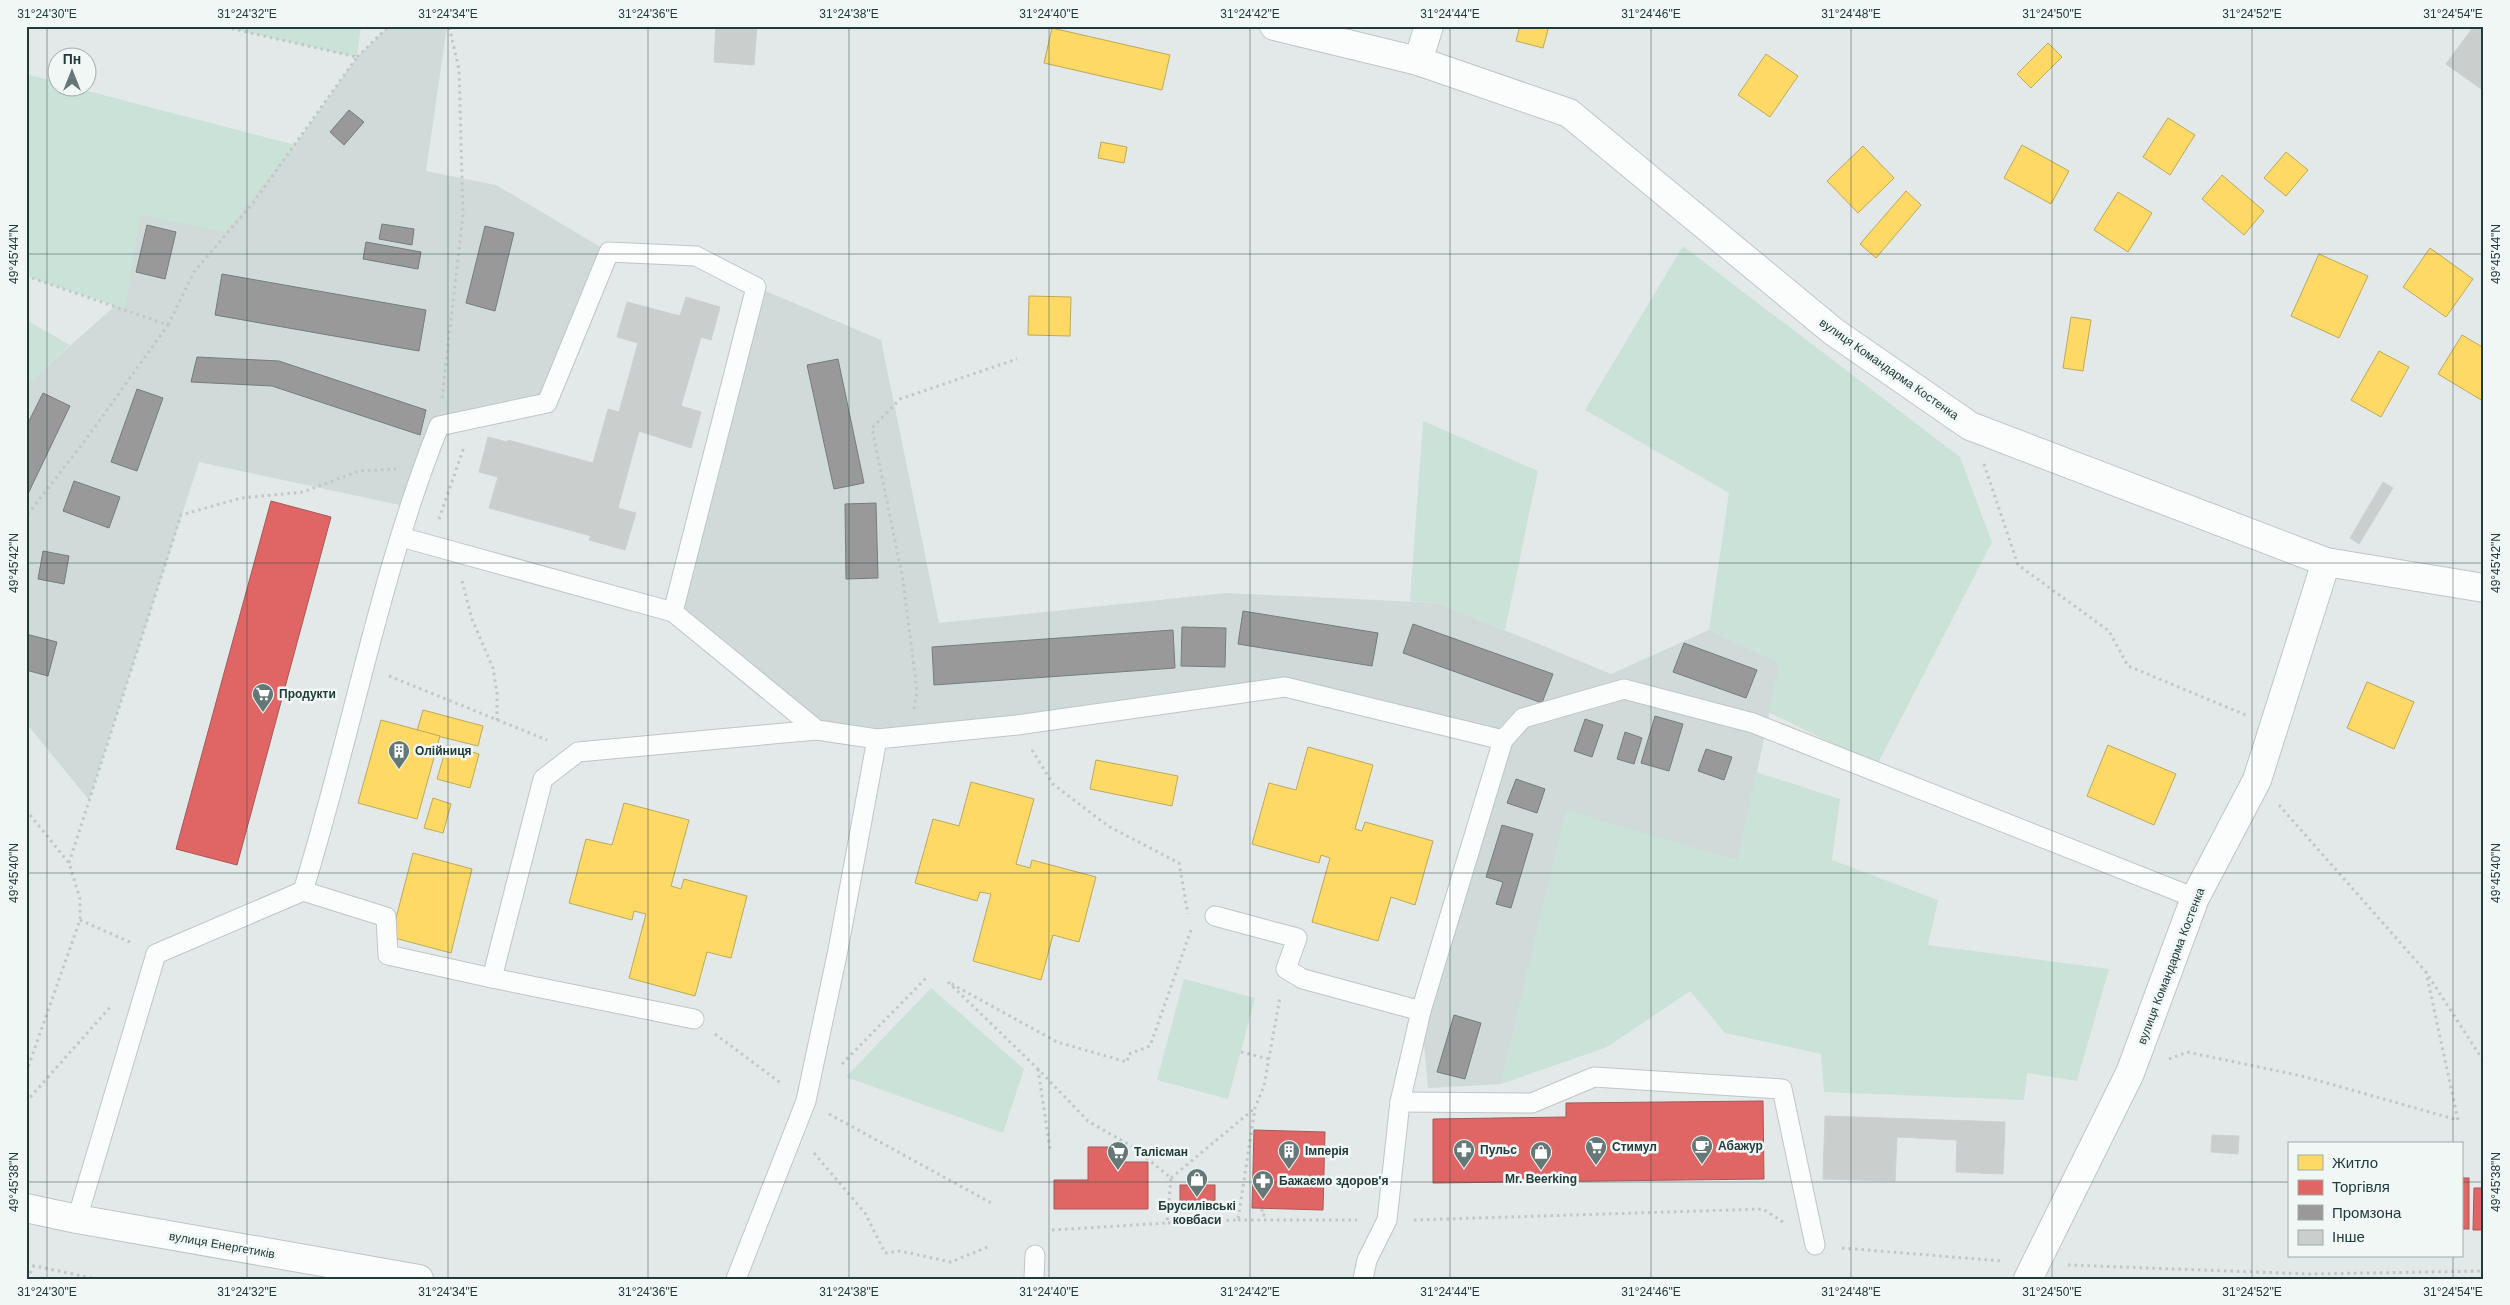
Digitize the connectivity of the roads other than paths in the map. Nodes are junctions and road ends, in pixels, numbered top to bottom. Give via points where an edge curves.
1 (1274, 26) edge
2 (1430, 26) edge
3 (1418, 61) junction
4 (401, 537) junction
5 (2326, 562) junction
6 (2484, 588) edge
7 (673, 612) junction
8 (817, 730) junction
9 (877, 738) junction
10 (1504, 740) junction
11 (302, 891) junction
12 (2194, 898) junction
13 (1215, 916) dead end
14 (492, 978) junction
15 (1421, 1012) junction
16 (694, 1019) road end
17 (1400, 1102) junction
18 (26, 1208) edge
19 (77, 1219) junction
20 (1815, 1246) road end
21 (1036, 1255) dead end
22 (2032, 1271) edge
23 (419, 1279) edge
24 (736, 1279) edge
25 (1034, 1279) edge
26 (1363, 1279) edge

1 - 3 street, вулиця Командарма Костенка
2 - 3 street
3 - 5 street, вулиця Командарма Костенка via 1569,113 1834,332 1970,426
4 - 7 lane
4 - 7 lane via 422,467 439,426 547,403 609,252 696,256 756,287
4 - 11 lane via 326,816
5 - 6 street, вулиця Командарма Костенка
5 - 12 street, вулиця Командарма Костенка via 2257,780
7 - 8 lane
8 - 9 lane
8 - 14 lane via 578,752 543,779
9 - 10 lane via 1017,725 1285,687
9 - 24 lane via 806,1101
10 - 12 lane via 1523,718 1624,689 1753,724
10 - 15 lane
11 - 14 lane via 386,917 388,955
11 - 19 lane via 156,954
12 - 22 street, вулиця Командарма Костенка via 2130,1073
13 - 15 lane via 1297,938 1286,969 1303,979
14 - 16 lane
15 - 17 lane
17 - 20 lane via 1532,1103 1594,1077 1782,1090
17 - 26 lane via 1387,1220 1367,1260
18 - 19 street, вулиця Енергетиків
19 - 23 street, вулиця Енергетиків
21 - 25 lane

